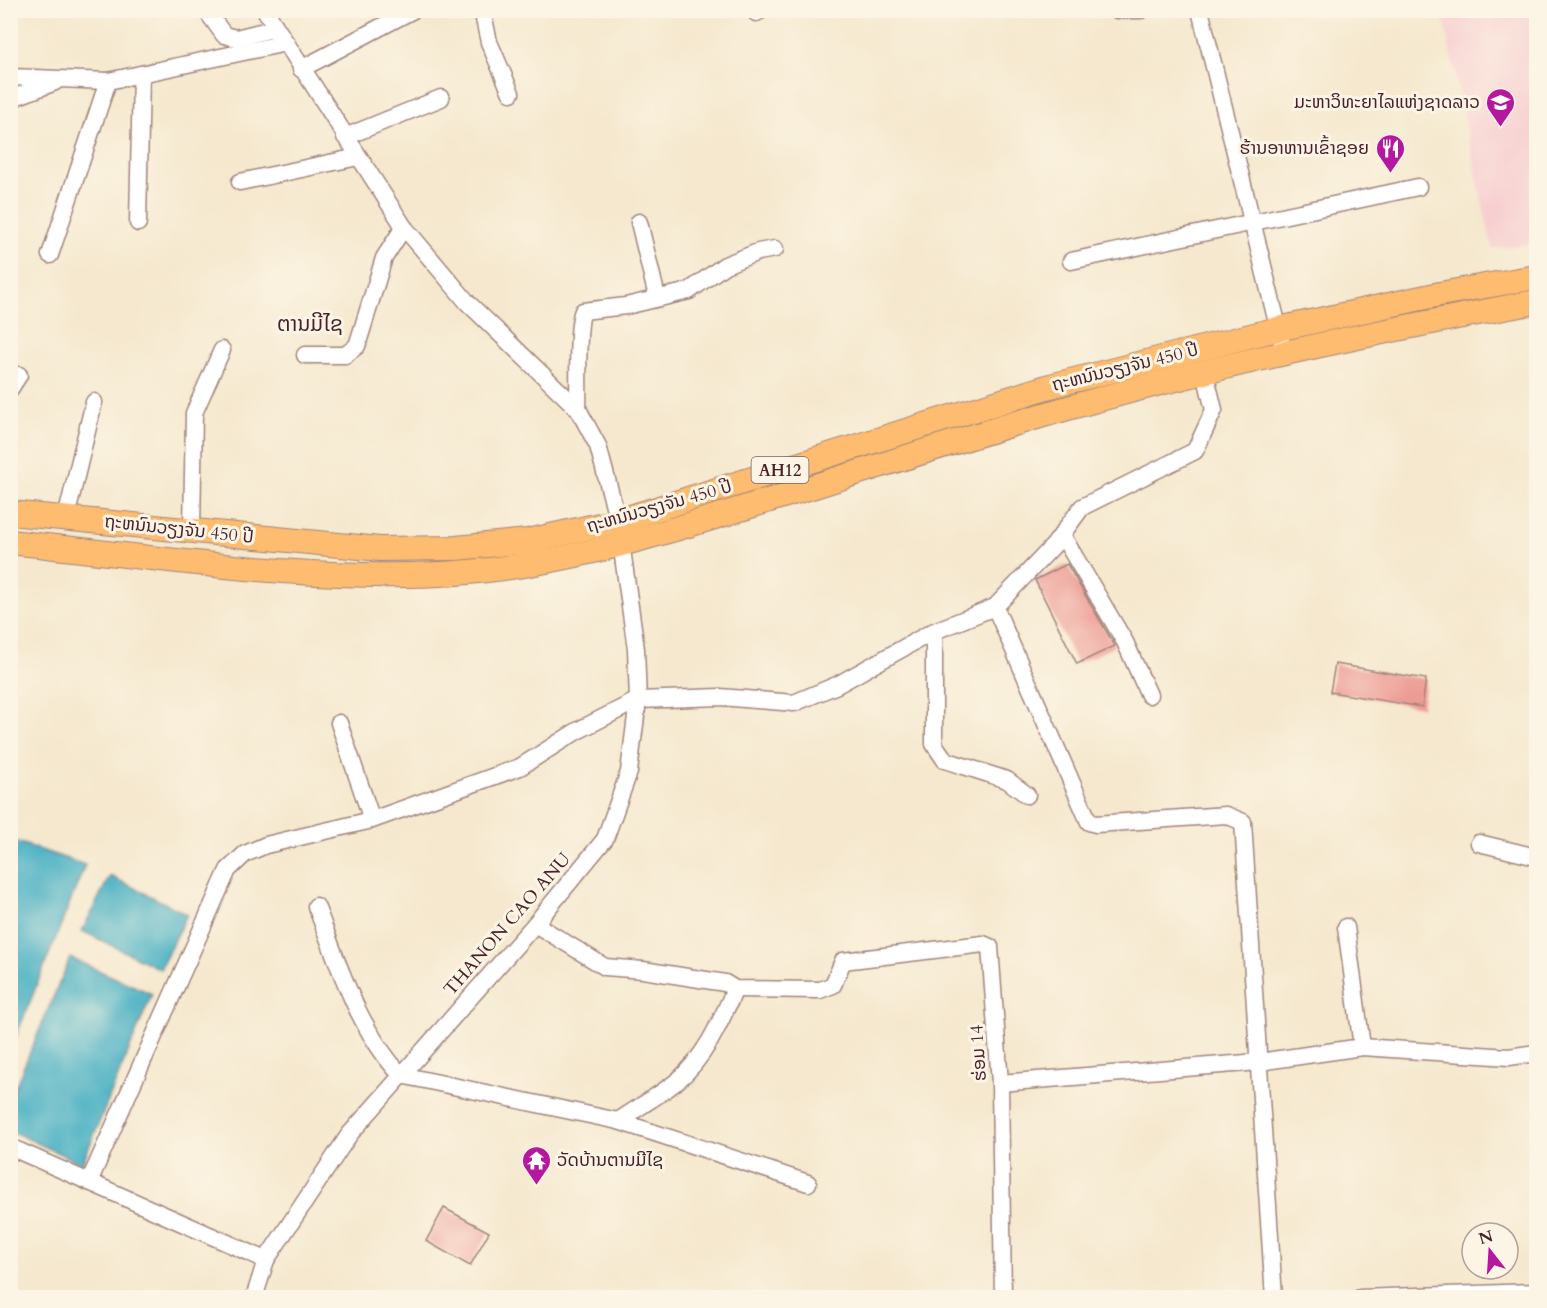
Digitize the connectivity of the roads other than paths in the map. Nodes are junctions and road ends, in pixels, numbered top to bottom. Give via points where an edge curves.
1 (206, 10) edge
2 (265, 10) edge
3 (413, 10) edge
4 (482, 10) edge
5 (1117, 10) edge
6 (1141, 10) edge
7 (1200, 10) edge
8 (383, 17) edge
9 (276, 28) junction
10 (286, 43) junction
11 (301, 69) junction
12 (141, 74) junction
13 (10, 77) edge
14 (61, 80) junction
15 (108, 81) junction
16 (511, 93) dead end
17 (441, 98) dead end
18 (10, 99) edge
19 (345, 137) junction
20 (358, 157) junction
21 (240, 182) dead end
22 (1418, 187) dead end
23 (1250, 221) junction
24 (639, 222) dead end
25 (138, 223) dead end
26 (404, 227) junction
27 (775, 249) dead end
28 (50, 255) dead end
29 (1071, 261) dead end
30 (1536, 277) edge
31 (657, 297) junction
32 (1536, 302) edge
33 (1278, 329) junction
34 (222, 350) dead end
35 (305, 355) dead end
36 (1285, 355) junction
37 (1205, 373) junction
38 (94, 402) dead end
39 (578, 409) junction
40 (10, 513) edge
41 (66, 518) junction
42 (618, 521) junction
43 (192, 530) junction
44 (1062, 535) junction
45 (10, 542) edge
46 (623, 546) junction
47 (995, 607) junction
48 (934, 632) junction
49 (1149, 695) dead end
50 (638, 700) junction
51 (339, 723) dead end
52 (1027, 795) dead end
53 (372, 820) junction
54 (1479, 843) dead end
55 (1536, 856) edge
56 (316, 906) dead end
57 (535, 924) junction
58 (1346, 927) dead end
59 (735, 989) junction
60 (1362, 1047) junction
61 (1536, 1053) edge
62 (1259, 1062) junction
63 (401, 1075) junction
64 (1000, 1083) junction
65 (618, 1121) junction
66 (10, 1148) edge
67 (88, 1182) junction
68 (808, 1183) dead end
69 (266, 1260) junction
70 (1536, 1293) edge
71 (254, 1298) edge
72 (1003, 1298) edge
73 (1274, 1298) edge
74 (1360, 1298) edge

1 - 9 street via 225,35 236,38
2 - 9 street
3 - 8 street
4 - 16 street via 489,42
5 - 6 street
7 - 23 street
8 - 11 street
9 - 10 street
10 - 11 street
10 - 12 street
11 - 19 street
12 - 15 street
12 - 25 street
13 - 14 street
14 - 15 street
14 - 18 street
15 - 28 street
17 - 19 street
19 - 20 street
20 - 21 street
20 - 26 street
22 - 23 street
23 - 29 street
23 - 33 street
24 - 31 street
26 - 35 street via 384,258 357,346 345,355
26 - 39 street via 468,303
27 - 31 street via 725,266 689,291
30 - 33 highway, ຖະຫນົນວຽງຈັນ 450 ປີ / AH12
31 - 39 street via 626,306 583,311 578,321
32 - 36 highway, ຖະຫນົນວຽງຈັນ 450 ປີ / AH12
33 - 36 street
33 - 42 highway, ຖະຫນົນວຽງຈັນ 450 ປີ / AH12 via 1050,386
34 - 43 street via 194,413
36 - 37 highway, ຖະຫນົນວຽງຈັນ 450 ປີ / AH12
37 - 44 street via 1214,410 1195,452 1082,507
37 - 46 highway, ຖະຫນົນວຽງຈັນ 450 ປີ / AH12 via 1056,411
38 - 41 street
39 - 42 street, THANON CAO ANU via 598,446
40 - 41 highway, ຖະຫນົນວຽງຈັນ 450 ປີ / AH12
41 - 43 highway, ຖະຫນົນວຽງຈັນ 450 ປີ / AH12
42 - 43 highway, ຖະຫນົນວຽງຈັນ 450 ປີ / AH12 via 528,541 456,548 380,549
42 - 46 street, THANON CAO ANU
44 - 47 street
44 - 49 street via 1125,642
45 - 46 highway, ຖະຫນົນວຽງຈັນ 450 ປີ / AH12 via 321,574 380,575 458,573
46 - 50 street, THANON CAO ANU
47 - 48 street
47 - 62 street via 1089,822 1226,815 1243,822
48 - 50 street via 837,685 794,703 720,698
48 - 52 street via 934,744 945,760 1006,780
50 - 53 street via 577,731 520,767
50 - 57 street, THANON CAO ANU via 628,772 605,838
51 - 53 street
53 - 67 street via 266,845 244,854 228,870
54 - 55 street
56 - 63 street via 363,1023 381,1054
57 - 59 street via 605,967 725,983
57 - 63 street, THANON CAO ANU
58 - 60 street
59 - 64 street, ຮ່ອມ 14 via 820,990 833,985 843,961 983,944 990,947
59 - 65 street via 718,1030 701,1056 676,1081
60 - 61 street via 1509,1057
60 - 62 street
62 - 64 street
62 - 73 street
63 - 65 street
63 - 69 street, THANON CAO ANU via 349,1135
64 - 72 street, ຮ່ອມ 14
65 - 68 street
66 - 67 street
67 - 69 street
69 - 71 street, THANON CAO ANU
70 - 74 street

